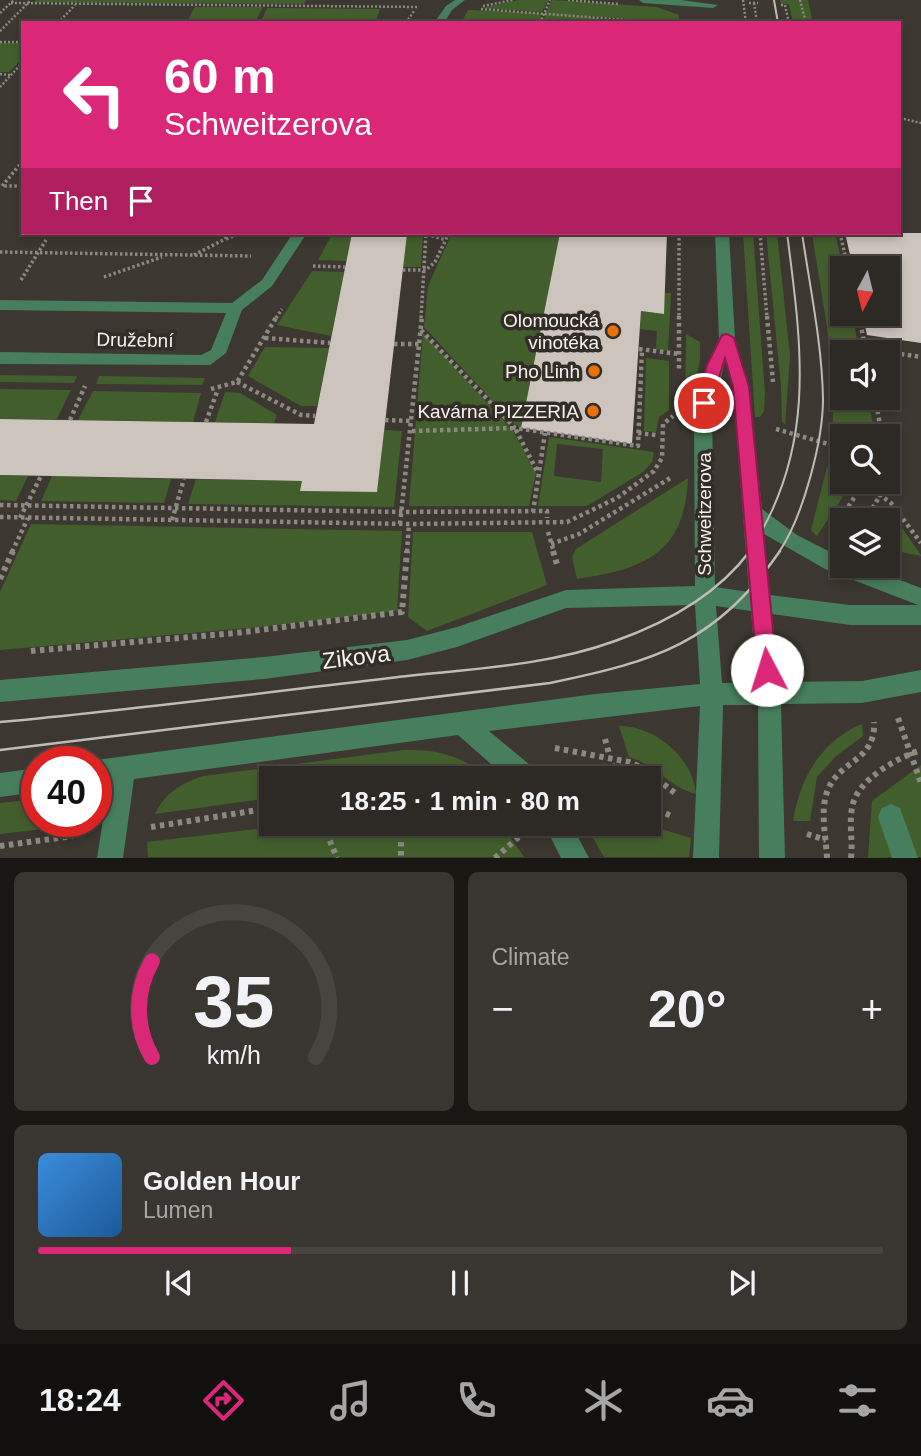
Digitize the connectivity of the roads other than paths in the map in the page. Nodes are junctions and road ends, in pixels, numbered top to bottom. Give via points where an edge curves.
1 (461, 0) edge
2 (643, 0) edge
3 (713, 6) edge
4 (440, 21) edge
5 (299, 235) edge
6 (722, 235) edge
7 (0, 304) edge
8 (235, 308) junction
9 (727, 338) junction
10 (0, 358) edge
11 (753, 513) junction
12 (705, 595) junction
13 (921, 597) edge
14 (761, 603) junction
15 (921, 615) edge
16 (921, 681) edge
17 (0, 691) edge
18 (769, 693) junction
19 (712, 694) junction
20 (463, 724) junction
21 (512, 766) edge
22 (122, 768) junction
23 (112, 770) edge
24 (21, 782) edge
25 (0, 785) edge
26 (891, 817) dead end
27 (564, 836) edge
28 (110, 858) edge
29 (576, 858) edge
30 (706, 858) edge
31 (772, 858) edge
32 (905, 858) edge

1 - 4 street
2 - 3 street
5 - 8 street via 267,283
6 - 9 street, Schweitzerova
7 - 8 street, Družební
8 - 10 street, Družební via 218,353 204,361
9 - 11 street, Schweitzerova via 741,387
9 - 12 street, Schweitzerova via 704,410
11 - 13 street via 765,525 821,556
11 - 14 street, Schweitzerova
12 - 14 street, Zikova
12 - 17 street, Zikova via 566,599 407,650 264,668
12 - 19 street, Schweitzerova
14 - 15 street, Zikova via 850,615
14 - 18 street, Schweitzerova
16 - 18 street via 862,692
18 - 19 street
18 - 31 street, Schweitzerova
19 - 20 street
19 - 30 street, Schweitzerova
20 - 21 street
20 - 22 street
22 - 23 street
22 - 28 street
24 - 25 street
26 - 32 street
27 - 29 street

